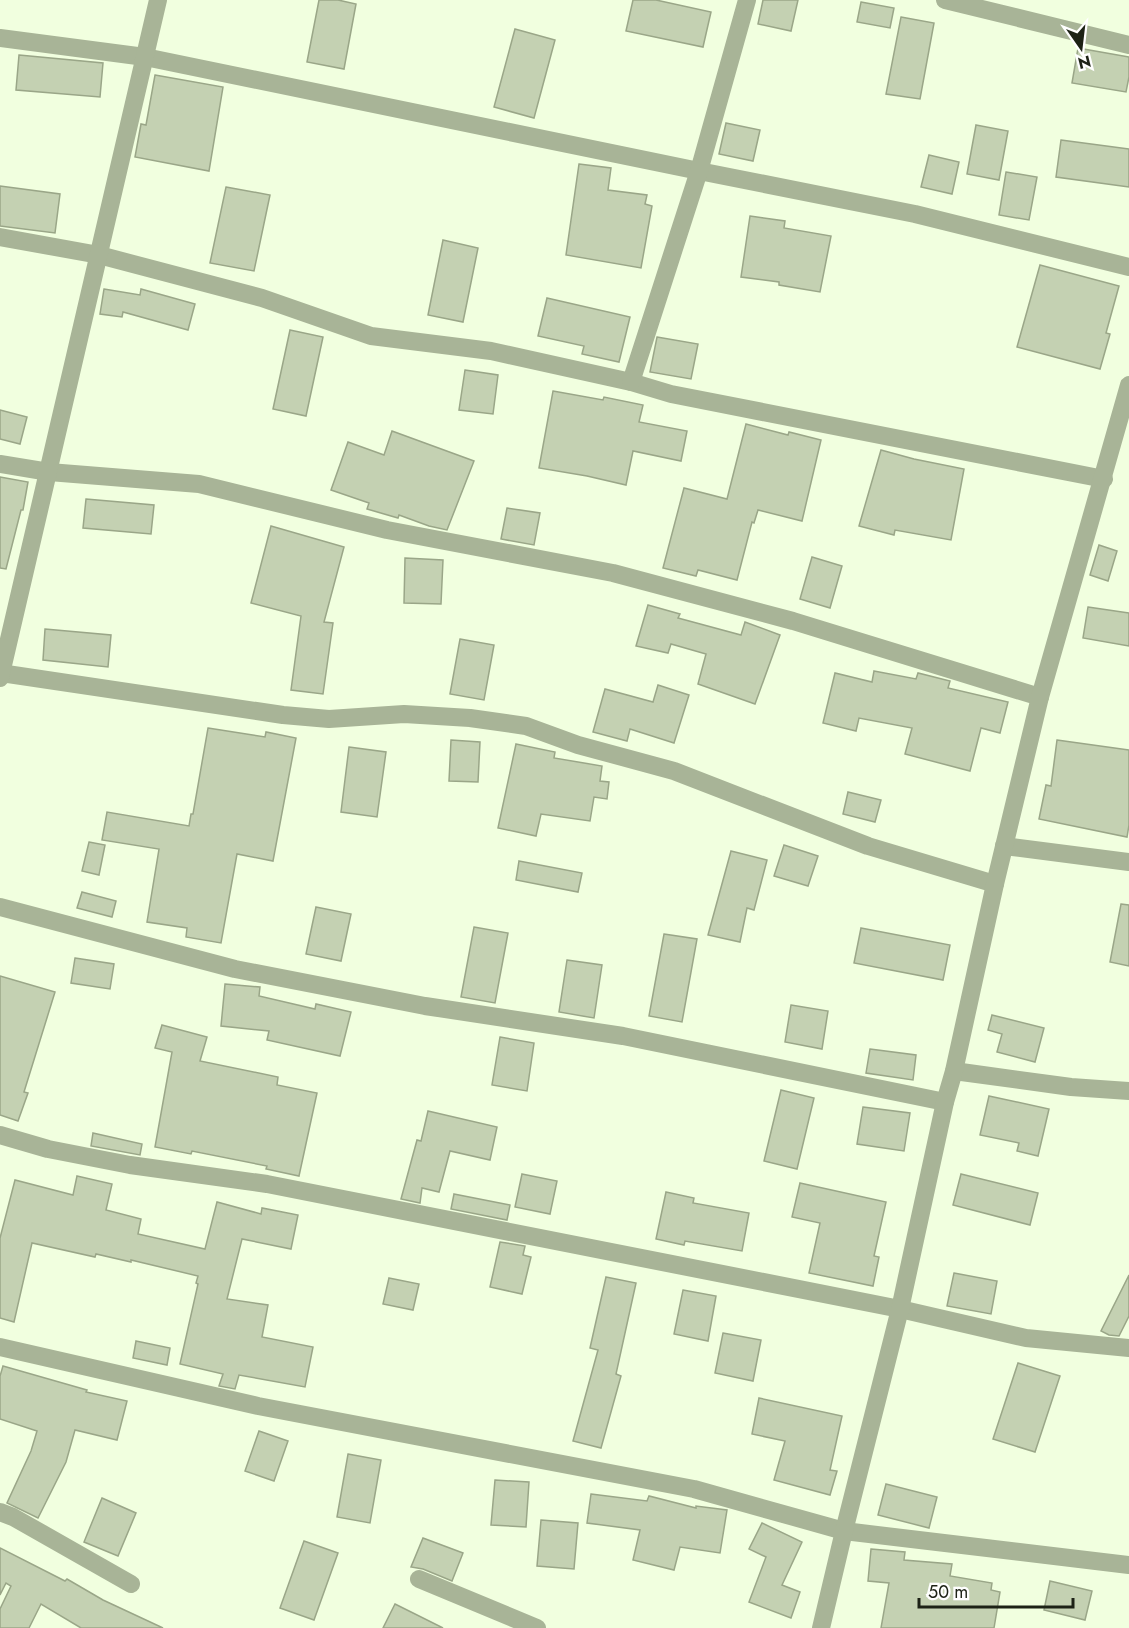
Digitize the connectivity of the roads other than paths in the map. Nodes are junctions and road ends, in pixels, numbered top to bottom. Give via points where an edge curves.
1 (158, 0) edge
2 (747, 0) edge
3 (945, 0) edge
4 (0, 38) edge
5 (1129, 45) edge
6 (145, 57) junction
7 (699, 171) junction
8 (0, 237) edge
9 (99, 255) junction
10 (1129, 267) edge
11 (631, 382) junction
12 (1129, 385) edge
13 (0, 464) edge
14 (48, 472) junction
15 (1104, 478) junction
16 (0, 675) edge
17 (1040, 697) junction
18 (1004, 846) junction
19 (1129, 862) edge
20 (995, 884) junction
21 (0, 907) edge
22 (954, 1071) junction
23 (1129, 1091) edge
24 (945, 1102) junction
25 (0, 1135) edge
26 (900, 1309) junction
27 (0, 1347) edge
28 (1129, 1348) edge
29 (0, 1512) edge
30 (843, 1531) junction
31 (1129, 1565) edge
32 (418, 1579) dead end
33 (131, 1584) dead end
34 (537, 1628) edge
35 (822, 1628) edge

1 - 6 street
2 - 7 street
3 - 5 street
4 - 6 street
6 - 7 street
6 - 9 street
7 - 10 street via 915,214
7 - 11 street
8 - 9 street
9 - 11 street via 262,298 371,336 491,351
9 - 14 street
11 - 15 street via 671,394
12 - 15 street
13 - 14 street
14 - 16 street
14 - 17 street via 199,484 387,530 613,573 793,621
15 - 17 street
16 - 20 street via 294,716 329,719 404,714 526,726 578,745 674,771 868,846
17 - 18 street
18 - 19 street
18 - 20 street
20 - 22 street
21 - 24 street via 235,969 425,1006 622,1036
22 - 23 street
22 - 24 street
24 - 26 street
25 - 26 street via 130,1165 267,1184
26 - 28 street via 1026,1338
26 - 30 street
27 - 30 street via 258,1406 694,1489
29 - 33 street
30 - 31 street
30 - 35 street
32 - 34 street

